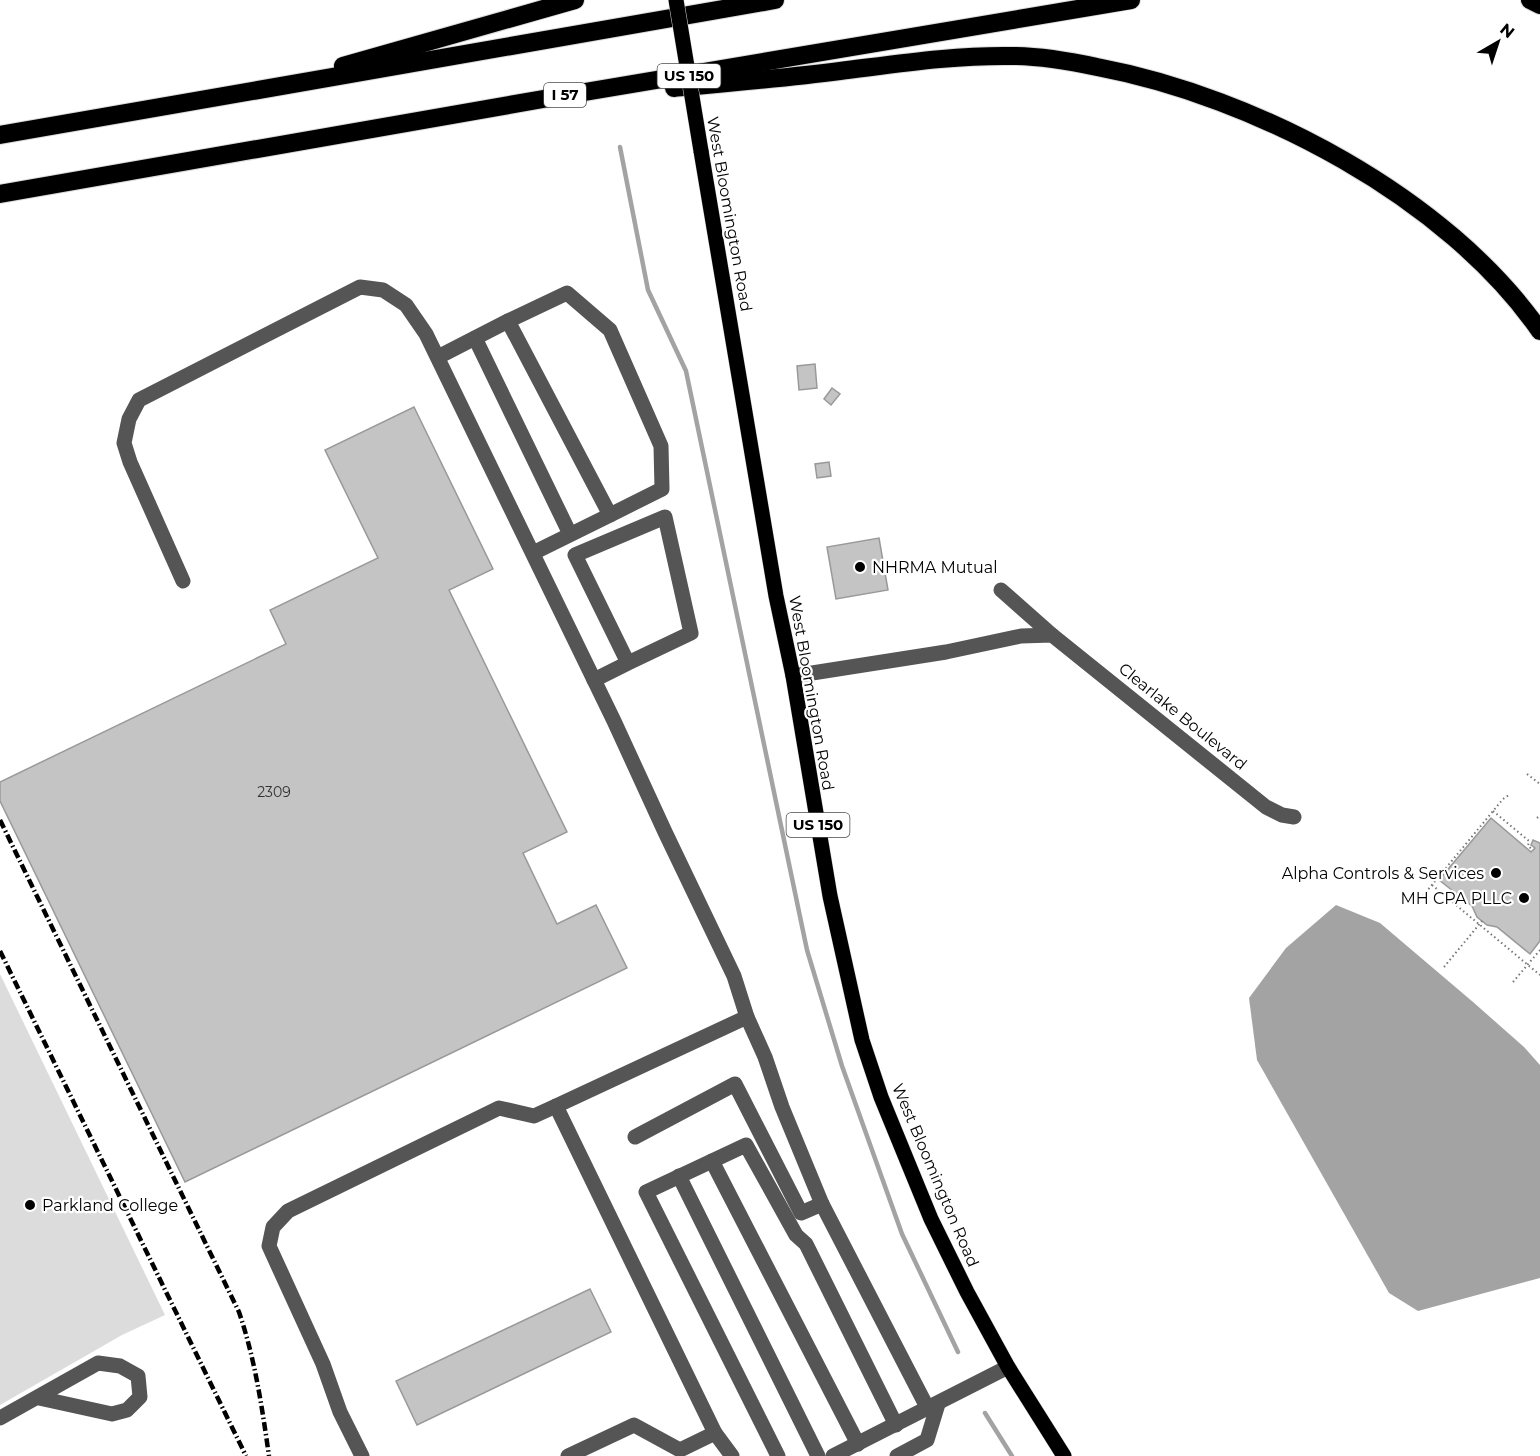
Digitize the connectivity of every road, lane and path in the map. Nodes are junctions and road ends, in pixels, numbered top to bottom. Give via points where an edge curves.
1 (575, 0) edge
2 (676, 0) edge
3 (775, 0) edge
4 (1131, 0) edge
5 (1530, 0) edge
6 (1540, 5) edge
7 (254, 92) junction
8 (549, 98) junction
9 (0, 135) edge
10 (0, 194) edge
11 (508, 321) junction
12 (1540, 331) edge
13 (476, 338) junction
14 (438, 357) junction
15 (610, 515) junction
16 (570, 534) junction
17 (533, 553) junction
18 (183, 581) dead end
19 (1001, 590) dead end
20 (1052, 635) junction
21 (628, 663) junction
22 (793, 676) junction
23 (594, 680) junction
24 (1527, 774) dead end
25 (1540, 784) edge
26 (1509, 795) dead end
27 (1493, 811) junction
28 (1540, 815) edge
29 (1294, 817) dead end
30 (1537, 818) dead end
31 (1533, 850) dead end
32 (1432, 885) junction
33 (1417, 903) dead end
34 (1481, 923) junction
35 (1540, 950) edge
36 (1527, 965) junction
37 (1444, 967) dead end
38 (1540, 975) edge
39 (1513, 982) dead end
40 (747, 1017) junction
41 (556, 1106) junction
42 (635, 1137) dead end
43 (712, 1161) junction
44 (679, 1176) junction
45 (822, 1204) junction
46 (1008, 1367) junction
47 (39, 1398) junction
48 (933, 1406) junction
49 (0, 1418) edge
50 (896, 1425) junction
51 (715, 1433) junction
52 (858, 1444) junction
53 (362, 1456) edge
54 (568, 1456) edge
55 (732, 1456) edge
56 (778, 1456) edge
57 (818, 1456) edge
58 (833, 1456) edge
59 (897, 1456) edge
60 (1064, 1456) edge

1 - 7 highway
2 - 22 main road, West Bloomington Road / US 150, bridge via 776,596
3 - 7 highway
4 - 8 highway, I 57
5 - 6 highway
7 - 9 highway
8 - 10 highway, I 57
8 - 12 highway via 764,81 975,57 1056,59 1132,73 1237,109 1325,150 1387,186 1441,226 1495,276
11 - 13 street
11 - 15 street
11 - 15 street via 567,292 610,330 661,446 662,489
13 - 14 street
13 - 16 street
14 - 17 street
14 - 18 street via 406,305 383,290 360,287 139,400 129,418 124,443
15 - 16 street
16 - 17 street
17 - 23 street
19 - 20 street, Clearlake Boulevard
20 - 22 street via 1021,636
20 - 29 street, Clearlake Boulevard via 1266,807
21 - 21 street via 575,555 664,516 691,633
21 - 23 street
22 - 46 main road, West Bloomington Road / US 150 via 830,896 862,1040 931,1219
23 - 40 street via 734,976
24 - 25 path
26 - 27 path
27 - 31 path via 1529,841
27 - 32 path
28 - 30 path
32 - 33 path
32 - 34 path
34 - 36 path
34 - 37 path
35 - 36 path
36 - 38 path
36 - 39 path
40 - 41 street
40 - 45 street
41 - 51 street
41 - 53 street via 534,1116 499,1108 288,1211 273,1227 269,1246
42 - 45 street via 735,1084 801,1213
43 - 44 street
43 - 50 street via 746,1144 796,1235 806,1244
43 - 52 street
44 - 56 street via 646,1192
44 - 57 street
45 - 48 street
46 - 48 street
46 - 60 main road, West Bloomington Road / US 150
47 - 47 street via 98,1364 120,1366 138,1377 140,1397 127,1410 112,1414
47 - 49 street
48 - 50 street
48 - 59 street via 927,1440
50 - 52 street
51 - 54 street via 680,1450 634,1425
51 - 55 street
52 - 58 street

